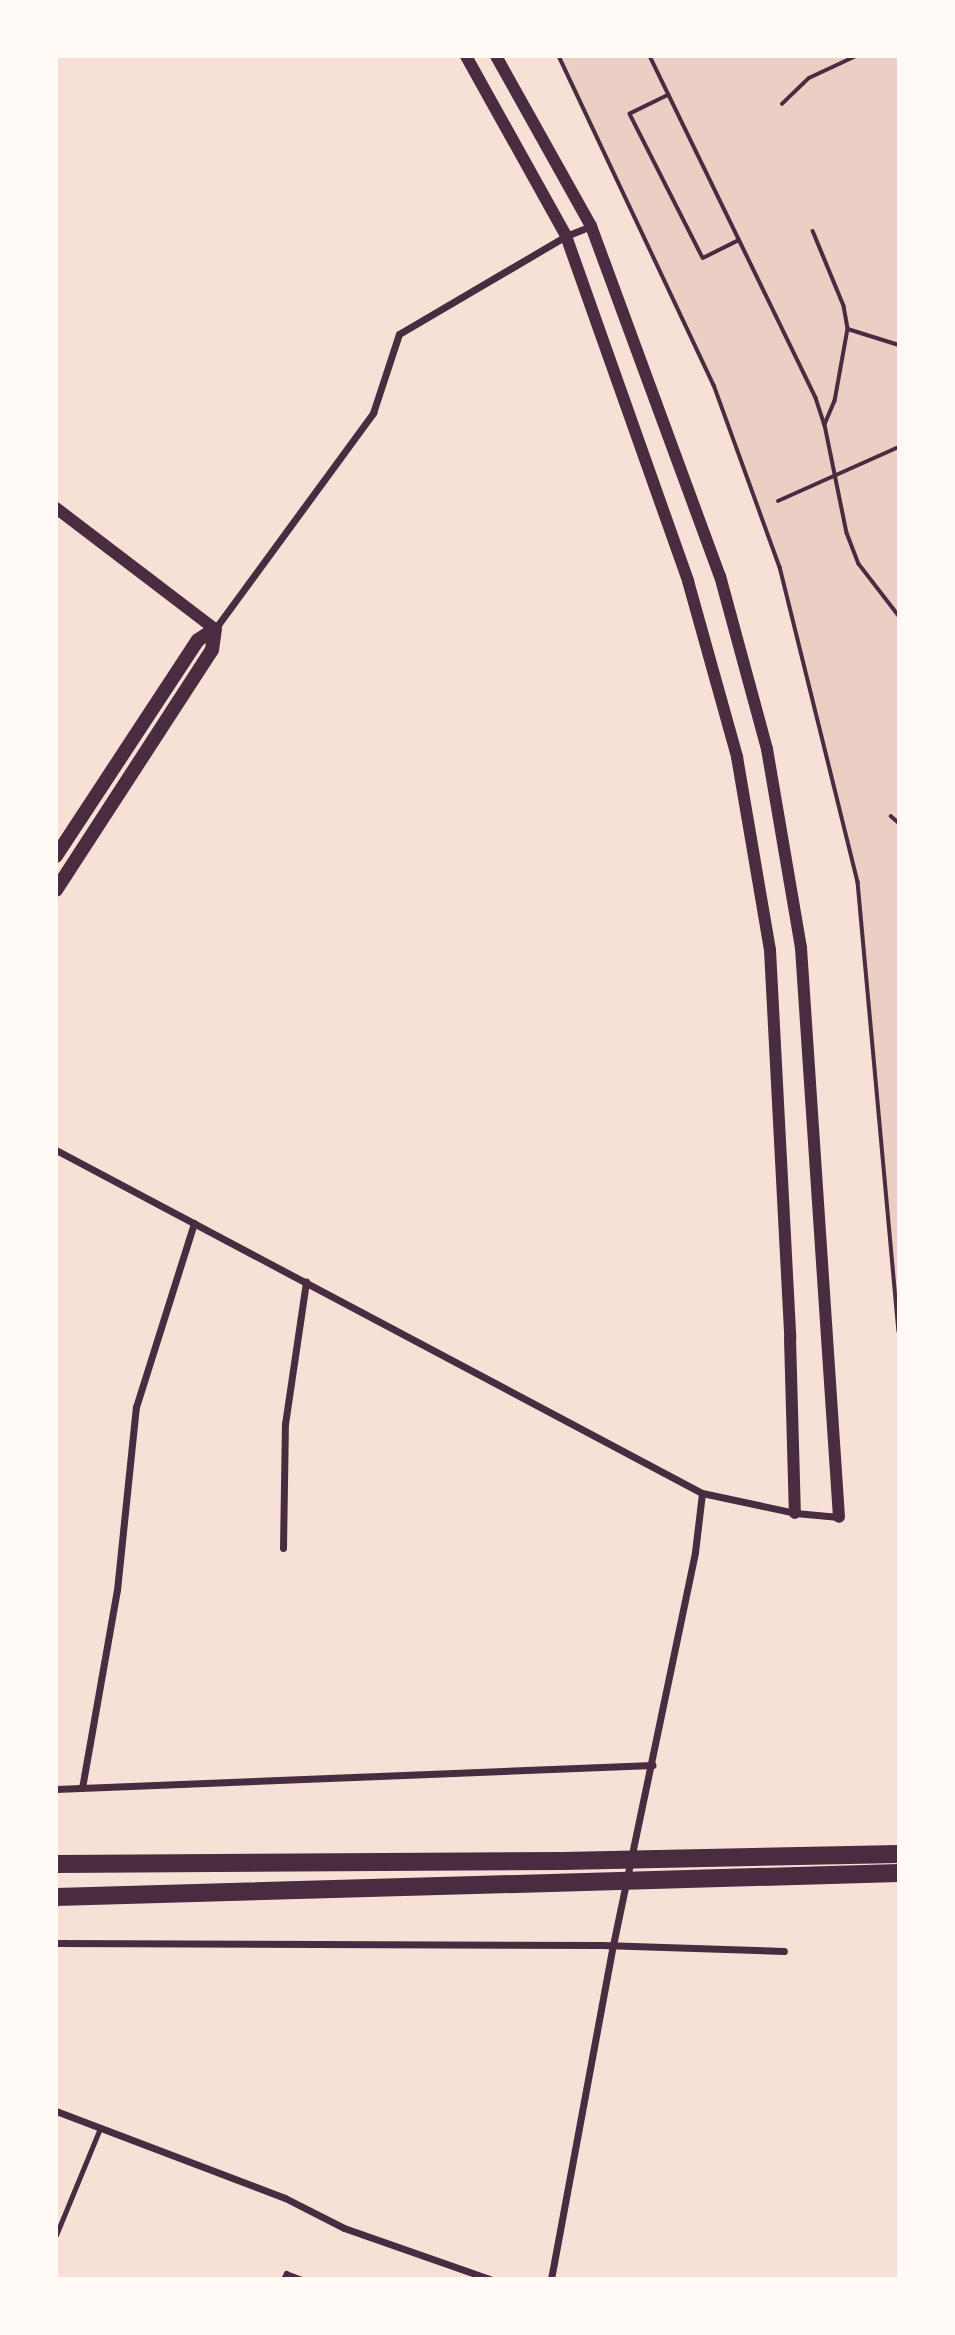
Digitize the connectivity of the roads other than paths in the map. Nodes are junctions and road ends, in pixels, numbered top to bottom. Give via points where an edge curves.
1 (466, 56) edge
2 (496, 56) edge
3 (591, 226) junction
4 (566, 236) junction
5 (56, 508) edge
6 (215, 629) junction
7 (56, 856) edge
8 (56, 890) edge
9 (56, 1150) edge
10 (194, 1223) junction
11 (306, 1282) junction
12 (702, 1493) junction
13 (795, 1513) junction
14 (839, 1517) joint
15 (283, 1548) dead end
16 (653, 1765) junction
17 (82, 1788) junction
18 (56, 1790) edge
19 (899, 1854) edge
20 (56, 1864) edge
21 (899, 1874) edge
22 (56, 1897) edge
23 (56, 1944) edge
24 (613, 1945) junction
25 (784, 1951) dead end
26 (56, 2111) edge
27 (100, 2128) junction
28 (56, 2235) edge
29 (284, 2279) edge
30 (302, 2279) edge
31 (490, 2279) edge
32 (551, 2279) edge

1 - 4 street
2 - 3 street
3 - 4 street
3 - 14 street via 720,576 767,749 801,948
4 - 6 street via 399,334 373,413
4 - 13 street via 688,582 737,757 770,950
5 - 6 street
6 - 7 main road via 198,640
6 - 8 main road via 212,650
9 - 10 street
10 - 11 street
10 - 17 street via 136,1406 117,1590
11 - 12 street
11 - 15 street via 285,1424
12 - 13 street
12 - 16 street via 695,1552
13 - 14 street
16 - 17 street
16 - 24 street
17 - 18 street
19 - 20 main road
21 - 22 main road
23 - 24 street
24 - 25 street
24 - 32 street
26 - 27 street
27 - 28 lane
27 - 31 street via 285,2198 344,2228
29 - 30 lane via 286,2273

